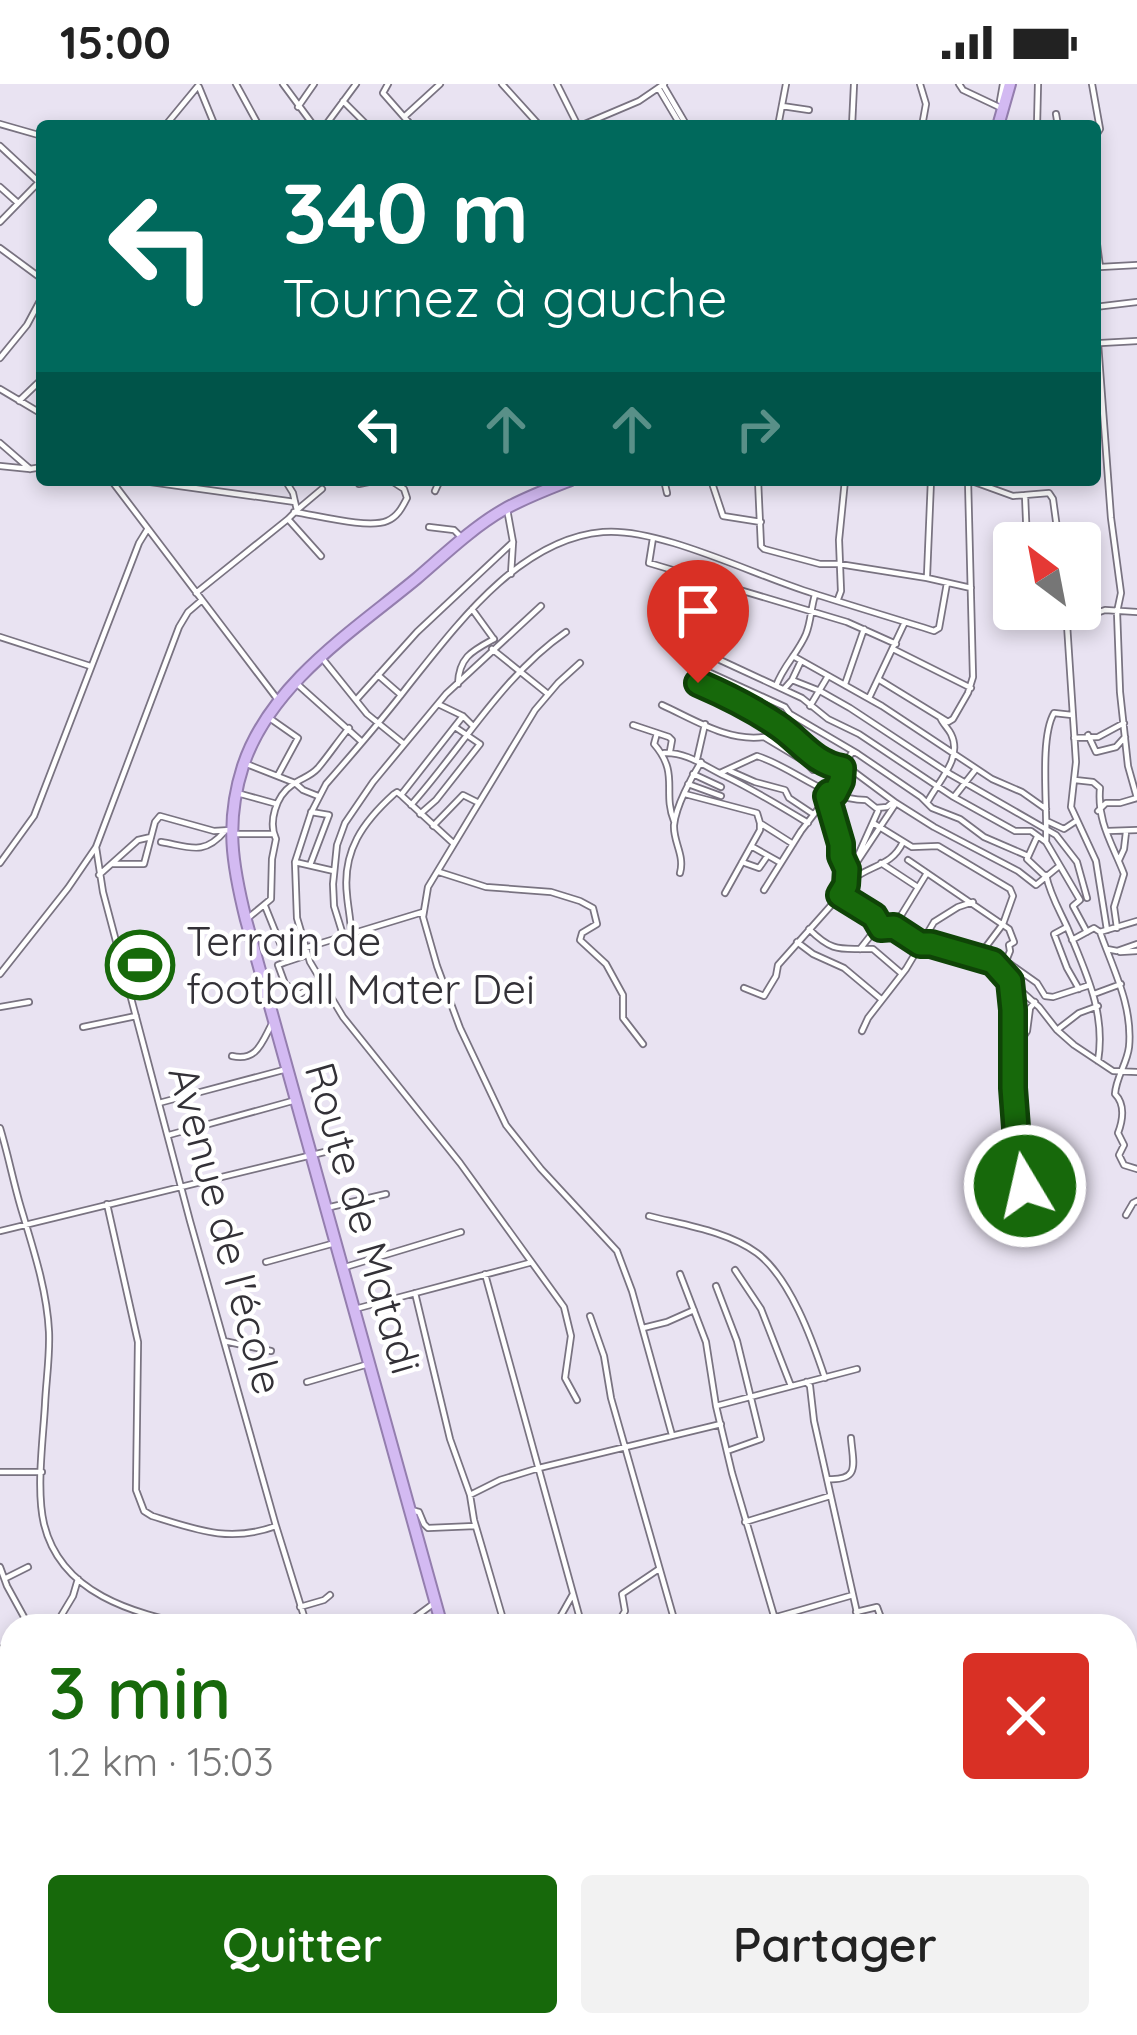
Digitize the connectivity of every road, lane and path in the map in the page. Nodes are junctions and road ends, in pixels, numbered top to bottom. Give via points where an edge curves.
1 (236, 84) edge
2 (283, 84) edge
3 (314, 84) edge
4 (356, 84) edge
5 (388, 84) edge
6 (440, 84) edge
7 (502, 84) edge
8 (557, 84) edge
9 (786, 84) edge
10 (854, 84) edge
11 (920, 84) edge
12 (959, 84) edge
13 (1007, 84) edge
14 (1038, 84) edge
15 (1092, 84) edge
16 (198, 85) edge
17 (662, 86) edge
18 (343, 101) junction
19 (782, 106) junction
20 (298, 107) junction
21 (1002, 108) junction
22 (809, 110) dead end
23 (1056, 114) dead end
24 (404, 117) junction
25 (170, 120) edge
26 (213, 120) edge
27 (256, 120) edge
28 (309, 120) edge
29 (329, 120) edge
30 (362, 120) edge
31 (407, 120) edge
32 (535, 120) edge
33 (576, 120) edge
34 (593, 120) edge
35 (681, 120) edge
36 (779, 120) edge
37 (852, 120) edge
38 (923, 120) edge
39 (999, 120) edge
40 (1037, 120) edge
41 (1057, 120) edge
42 (1098, 120) edge
43 (0, 124) edge
44 (36, 134) edge
45 (0, 146) edge
46 (36, 179) edge
47 (36, 186) edge
48 (0, 187) edge
49 (17, 203) junction
50 (0, 222) edge
51 (0, 248) edge
52 (1137, 266) edge
53 (1101, 267) edge
54 (36, 275) edge
55 (1137, 302) edge
56 (1101, 306) edge
57 (36, 308) edge
58 (1137, 341) edge
59 (1101, 343) edge
60 (0, 358) edge
61 (36, 385) edge
62 (0, 389) edge
63 (19, 401) junction
64 (1101, 401) edge
65 (36, 411) edge
66 (0, 442) edge
67 (0, 466) edge
68 (36, 468) edge
69 (30, 469) junction
70 (115, 486) edge
71 (170, 486) edge
72 (290, 486) edge
73 (399, 486) edge
74 (437, 486) edge
75 (557, 486) edge
76 (666, 486) edge
77 (713, 486) edge
78 (758, 486) edge
79 (844, 486) edge
80 (932, 486) edge
81 (969, 486) edge
82 (986, 486) edge
83 (1038, 486) edge
84 (322, 490) dead end
85 (435, 491) dead end
86 (1039, 492) junction
87 (668, 493) dead end
88 (1025, 495) junction
89 (295, 508) junction
90 (507, 508) junction
91 (288, 519) junction
92 (761, 522) junction
93 (1026, 522) edge
94 (1056, 522) edge
95 (429, 526) dead end
96 (147, 530) junction
97 (652, 538) junction
98 (463, 539) junction
99 (513, 542) junction
100 (321, 556) dead end
101 (838, 564) junction
102 (511, 574) junction
103 (927, 578) junction
104 (947, 583) junction
105 (971, 588) junction
106 (196, 593) junction
107 (815, 595) junction
108 (202, 600) junction
109 (838, 600) junction
110 (541, 605) dead end
111 (472, 610) junction
112 (811, 610) junction
113 (1101, 612) edge
114 (1117, 612) junction
115 (1137, 612) edge
116 (905, 622) junction
117 (863, 629) junction
118 (1068, 630) edge
119 (566, 632) dead end
120 (0, 637) edge
121 (494, 644) junction
122 (895, 646) junction
123 (794, 656) junction
124 (322, 658) junction
125 (720, 660) dead end
126 (801, 661) junction
127 (580, 663) dead end
128 (90, 666) junction
129 (706, 671) dead end
130 (521, 672) junction
131 (378, 675) junction
132 (828, 676) junction
133 (792, 680) junction
134 (878, 680) junction
135 (296, 682) junction
136 (698, 683) dead end
137 (458, 684) junction
138 (845, 684) junction
139 (776, 686) junction
140 (971, 688) junction
141 (784, 689) junction
142 (820, 691) junction
143 (548, 694) junction
144 (400, 695) junction
145 (869, 698) junction
146 (356, 700) junction
147 (279, 701) junction
148 (438, 704) junction
149 (662, 704) dead end
150 (810, 706) junction
151 (1073, 715) junction
152 (463, 716) junction
153 (268, 717) junction
154 (940, 717) junction
155 (378, 723) junction
156 (1124, 723) junction
157 (705, 724) junction
158 (633, 725) dead end
159 (455, 727) junction
160 (474, 727) junction
161 (349, 728) junction
162 (657, 733) junction
163 (468, 735) junction
164 (1088, 735) junction
165 (1126, 737) junction
166 (1074, 738) junction
167 (362, 742) junction
168 (404, 744) junction
169 (853, 751) junction
170 (667, 752) junction
171 (955, 754) junction
172 (699, 761) junction
173 (244, 763) junction
174 (838, 768) junction
175 (977, 768) junction
176 (816, 770) junction
177 (730, 771) junction
178 (946, 771) junction
179 (720, 773) junction
180 (693, 775) junction
181 (277, 776) junction
182 (1076, 780) junction
183 (808, 782) junction
184 (295, 783) junction
185 (966, 783) junction
186 (688, 784) junction
187 (871, 785) junction
188 (936, 785) junction
189 (721, 787) dead end
190 (236, 793) junction
191 (685, 794) junction
192 (830, 794) junction
193 (401, 795) junction
194 (318, 796) junction
195 (721, 796) dead end
196 (954, 797) junction
197 (867, 800) junction
198 (478, 802) junction
199 (895, 802) junction
200 (927, 802) junction
201 (278, 804) junction
202 (411, 806) junction
203 (878, 808) junction
204 (1046, 808) junction
205 (1098, 811) junction
206 (311, 812) junction
207 (421, 814) junction
208 (814, 814) junction
209 (1076, 821) junction
210 (675, 822) junction
211 (760, 823) junction
212 (808, 823) junction
213 (876, 825) junction
214 (433, 826) junction
215 (1047, 826) junction
216 (1137, 830) edge
217 (229, 831) junction
218 (1108, 831) junction
219 (1126, 832) junction
220 (273, 834) junction
221 (152, 837) junction
222 (1037, 837) junction
223 (161, 842) dead end
224 (903, 842) junction
225 (1046, 842) junction
226 (453, 843) junction
227 (793, 844) junction
228 (751, 846) junction
229 (96, 847) junction
230 (915, 848) junction
231 (767, 856) junction
232 (1028, 856) junction
233 (908, 860) junction
234 (1119, 860) junction
235 (295, 862) junction
236 (742, 862) junction
237 (881, 862) junction
238 (0, 863) edge
239 (781, 863) junction
240 (112, 864) junction
241 (310, 865) junction
242 (1059, 866) junction
243 (334, 871) junction
244 (437, 872) junction
245 (896, 872) junction
246 (680, 873) dead end
247 (927, 873) junction
248 (99, 874) junction
249 (1045, 875) junction
250 (847, 882) junction
251 (918, 887) junction
252 (764, 890) dead end
253 (1102, 892) junction
254 (725, 893) dead end
255 (840, 895) junction
256 (1084, 899) junction
257 (973, 902) junction
258 (265, 906) junction
259 (423, 912) junction
260 (246, 920) junction
261 (1137, 921) edge
262 (1004, 923) junction
263 (879, 925) junction
264 (894, 927) junction
265 (1067, 927) junction
266 (1118, 928) junction
267 (809, 929) junction
268 (1104, 930) junction
269 (1087, 932) junction
270 (347, 934) junction
271 (1072, 940) junction
272 (797, 942) junction
273 (920, 944) junction
274 (986, 946) junction
275 (1137, 948) edge
276 (860, 949) junction
277 (306, 952) junction
278 (1108, 953) junction
279 (978, 958) junction
280 (286, 962) junction
281 (1006, 962) junction
282 (258, 965) junction
283 (278, 965) junction
284 (0, 974) edge
285 (902, 974) junction
286 (1010, 981) junction
287 (320, 982) junction
288 (1120, 983) junction
289 (1090, 985) junction
290 (744, 988) dead end
291 (1079, 989) junction
292 (1094, 994) junction
293 (883, 1000) junction
294 (29, 1002) dead end
295 (1035, 1002) junction
296 (0, 1006) edge
297 (1098, 1006) junction
298 (136, 1016) junction
299 (1133, 1019) edge
300 (273, 1022) junction
301 (83, 1027) dead end
302 (862, 1030) dead end
303 (1057, 1030) junction
304 (1133, 1041) edge
305 (643, 1044) dead end
306 (232, 1055) dead end
307 (1012, 1056) junction
308 (1098, 1061) junction
309 (287, 1069) junction
310 (1121, 1070) junction
311 (1137, 1072) edge
312 (296, 1100) junction
313 (159, 1103) junction
314 (0, 1128) edge
315 (169, 1135) junction
316 (341, 1148) dead end
317 (311, 1153) junction
318 (1137, 1169) edge
319 (182, 1185) junction
320 (386, 1194) dead end
321 (1046, 1201) dead end
322 (1137, 1201) edge
323 (107, 1204) junction
324 (326, 1208) junction
325 (649, 1216) dead end
326 (1126, 1216) dead end
327 (28, 1225) junction
328 (0, 1231) edge
329 (461, 1232) dead end
330 (336, 1243) junction
331 (266, 1262) dead end
332 (530, 1263) junction
333 (342, 1268) junction
334 (735, 1270) dead end
335 (485, 1274) junction
336 (680, 1274) dead end
337 (716, 1286) dead end
338 (415, 1293) junction
339 (355, 1309) junction
340 (694, 1310) junction
341 (590, 1316) dead end
342 (643, 1328) junction
343 (224, 1340) junction
344 (271, 1352) dead end
345 (370, 1363) junction
346 (857, 1369) dead end
347 (825, 1378) junction
348 (307, 1382) dead end
349 (810, 1383) junction
350 (790, 1386) junction
351 (750, 1397) junction
352 (577, 1400) dead end
353 (716, 1406) junction
354 (722, 1424) junction
355 (672, 1435) junction
356 (851, 1438) dead end
357 (625, 1446) junction
358 (728, 1451) junction
359 (539, 1468) junction
360 (0, 1472) edge
361 (42, 1472) junction
362 (826, 1479) junction
363 (470, 1496) junction
364 (830, 1496) junction
365 (411, 1510) junction
366 (745, 1522) junction
367 (276, 1526) junction
368 (475, 1526) junction
369 (0, 1567) edge
370 (28, 1567) dead end
371 (659, 1569) junction
372 (4, 1579) junction
373 (78, 1579) junction
374 (573, 1594) junction
375 (330, 1595) dead end
376 (854, 1595) junction
377 (436, 1603) junction
378 (300, 1607) junction
379 (856, 1612) joint
380 (23, 1614) edge
381 (62, 1614) edge
382 (145, 1614) edge
383 (303, 1614) edge
384 (421, 1614) edge
385 (439, 1614) edge
386 (501, 1614) edge
387 (562, 1614) edge
388 (579, 1614) edge
389 (623, 1614) edge
390 (672, 1614) edge
391 (773, 1614) edge
392 (785, 1614) edge
393 (880, 1614) edge

1 - 27 street
2 - 20 street
3 - 20 street
4 - 18 street
5 - 24 street via 383,93
6 - 24 street
7 - 32 street
8 - 33 street
9 - 19 street
10 - 37 street
11 - 38 street
12 - 21 street
13 - 21 highway
14 - 40 street
15 - 42 street
16 - 25 street
16 - 26 street
17 - 34 street
17 - 35 street
18 - 29 street
18 - 30 street
19 - 22 street
19 - 36 street
20 - 28 street
21 - 39 highway
23 - 41 street
24 - 31 street
43 - 44 street
45 - 46 street
47 - 49 street
48 - 49 street
49 - 50 street
51 - 54 street
52 - 53 street
55 - 56 street
57 - 60 street
58 - 59 street
61 - 63 street
62 - 63 street
63 - 65 street
64 - 114 street
66 - 69 street
67 - 69 street
68 - 69 street
70 - 96 street
71 - 89 street
72 - 89 street
73 - 89 street via 407,498 398,513 374,524
74 - 85 street
75 - 90 highway, Route de Matadi
76 - 87 street
77 - 92 street via 723,516
78 - 92 street
79 - 101 street
80 - 103 street
81 - 105 street
82 - 88 street
83 - 86 street
84 - 89 street
86 - 88 street
86 - 94 street via 1053,499
88 - 93 street
89 - 91 street
90 - 98 highway, Route de Matadi
90 - 99 street
91 - 100 street
91 - 106 street
92 - 101 street via 764,550
95 - 98 street
96 - 106 street
96 - 128 street
97 - 102 street via 586,535
97 - 107 street
97 - 112 street via 649,563
98 - 124 highway, Route de Matadi
99 - 102 street
99 - 131 street
101 - 103 street
101 - 109 street
102 - 111 street
103 - 104 street
104 - 105 street
104 - 116 street via 939,628
105 - 140 street
106 - 108 street
107 - 109 street
107 - 112 street
108 - 147 street
108 - 229 street via 179,627
109 - 116 street
110 - 121 street
111 - 121 street
111 - 144 street
112 - 117 street
112 - 123 street
113 - 114 street
114 - 115 street
114 - 156 street
116 - 122 street
117 - 122 street
117 - 138 street
118 - 151 street
119 - 130 street
120 - 128 street
121 - 130 street
121 - 137 street
121 - 137 street via 461,663
122 - 134 street
122 - 140 street
123 - 126 street
123 - 139 street
124 - 135 highway, Route de Matadi
124 - 146 street
125 - 139 street
126 - 132 street
126 - 133 street
127 - 143 street
128 - 238 street via 32,821
129 - 169 street via 780,704
130 - 143 street
130 - 160 street
131 - 144 street
131 - 146 street
132 - 138 street
132 - 142 street
133 - 141 street
133 - 142 street
134 - 145 street
134 - 154 street
135 - 147 highway, Route de Matadi
135 - 161 street
136 - 174 street via 759,713
137 - 148 street
138 - 145 street
139 - 141 street
140 - 154 street via 952,720
141 - 150 street
142 - 150 street
142 - 178 street
143 - 198 street
144 - 155 street
145 - 171 street
146 - 155 street
147 - 153 highway, Route de Matadi
148 - 152 street
148 - 168 street
149 - 157 street
150 - 188 street
151 - 166 street
151 - 204 street via 1054,712 1049,722
152 - 159 street
152 - 160 street
153 - 173 highway, Route de Matadi
153 - 181 street via 298,738
154 - 171 street
155 - 167 street
155 - 168 street
156 - 164 street
156 - 165 street
157 - 172 street
157 - 176 street via 733,737 764,737
158 - 162 street
159 - 163 street
159 - 193 street
160 - 163 street
161 - 167 street
161 - 184 street
162 - 170 street via 655,746
162 - 170 street via 671,739
163 - 202 street
163 - 207 street via 478,748
164 - 165 street via 1096,752
164 - 166 street
165 - 205 street via 1137,798
166 - 182 street
167 - 194 street
168 - 243 street via 340,831
169 - 174 street
169 - 200 street
170 - 172 street
170 - 210 street
171 - 175 street
171 - 178 street
172 - 179 street
172 - 180 street
173 - 181 street
173 - 190 highway, Route de Matadi
174 - 176 street
174 - 187 street
174 - 192 street via 841,781
175 - 185 street
175 - 204 street
176 - 183 street
177 - 179 street
177 - 183 street via 757,756
177 - 208 street via 785,790
178 - 185 street
178 - 188 street
179 - 212 street
180 - 186 street
180 - 189 street
181 - 184 street
182 - 205 street via 1099,786
182 - 209 street
183 - 192 street
184 - 194 street
184 - 201 street
185 - 196 street
185 - 215 street
186 - 191 street
186 - 195 street
187 - 197 street
187 - 199 street
188 - 196 street
188 - 200 street
190 - 201 street
190 - 217 highway, Route de Matadi
191 - 210 street
191 - 211 street via 757,813
192 - 197 street
192 - 208 street
192 - 250 street
193 - 202 street
193 - 270 street via 382,804 352,844
194 - 206 street
196 - 222 street
197 - 203 street
198 - 214 street via 463,795
198 - 226 street
199 - 203 street
199 - 213 street
199 - 249 street via 1036,885
200 - 232 street
201 - 220 street
202 - 207 street
203 - 213 street
204 - 215 street
205 - 218 street
206 - 235 street
206 - 241 street via 328,815
207 - 214 street
208 - 212 street
209 - 215 street
209 - 253 street
210 - 246 street
211 - 227 street
211 - 228 street
212 - 227 street
213 - 224 street
213 - 250 street
214 - 226 street
215 - 225 street
215 - 256 street via 1075,856
216 - 219 street
217 - 220 street
217 - 221 street via 160,816
217 - 223 street via 203,848
217 - 260 highway, Route de Matadi
218 - 219 street
218 - 234 street
219 - 234 street
220 - 258 street
221 - 240 street
221 - 240 street via 143,865
222 - 225 street
222 - 232 street
224 - 230 street
224 - 237 street
225 - 242 street
226 - 244 street
227 - 239 street
228 - 231 street
228 - 236 street
229 - 248 street, Avenue de l'école
229 - 284 street
230 - 233 street
230 - 262 street via 938,846 1009,887
231 - 236 street via 759,868
231 - 239 street
232 - 249 street
233 - 245 street
233 - 247 street
234 - 266 street via 1125,877 1113,910
235 - 241 street
235 - 277 street
236 - 254 street
237 - 245 street
237 - 250 street
239 - 252 street
240 - 248 street
241 - 243 street
242 - 249 street
242 - 256 street
243 - 270 street via 334,906
244 - 259 street
244 - 305 street via 590,904 597,924 580,940 606,964 623,995 623,1018
245 - 251 street
247 - 251 street
247 - 257 street
248 - 298 street, Avenue de l'école
249 - 265 street
250 - 255 street
251 - 264 street
253 - 256 street
253 - 268 street
255 - 263 street
255 - 267 street
256 - 269 street via 1073,906
257 - 262 street
257 - 273 street via 935,921
258 - 260 street
258 - 280 street
259 - 270 street
259 - 342 street via 460,1028 506,1125 617,1251
260 - 282 highway, Route de Matadi
261 - 266 street
262 - 274 street
262 - 281 street via 1014,937
263 - 264 street
263 - 276 street
264 - 273 street
265 - 271 street
265 - 291 street via 1054,934
266 - 268 street
267 - 272 street
267 - 276 street via 838,950
268 - 269 street
268 - 278 street
269 - 271 street
270 - 277 street
271 - 289 street
272 - 290 street via 764,996
272 - 293 street
273 - 279 street
273 - 285 street
274 - 279 street
274 - 281 street
275 - 278 street
276 - 285 street via 873,949
277 - 280 street
277 - 287 street
278 - 288 street
279 - 286 street
280 - 283 street
281 - 291 street via 1046,997
282 - 283 street
282 - 300 highway, Route de Matadi
283 - 287 street via 298,994
285 - 293 street
286 - 295 street
286 - 307 street
287 - 332 street
288 - 292 street
288 - 299 street
289 - 291 street
289 - 292 street
292 - 297 street
293 - 302 street
294 - 296 street
295 - 303 street
295 - 307 street
297 - 303 street
297 - 308 street
298 - 301 street
298 - 313 street, Avenue de l'école
299 - 304 street
300 - 306 street via 252,1055
300 - 309 highway, Route de Matadi
303 - 308 street
304 - 310 street
307 - 321 street via 1025,1186
308 - 310 street
309 - 312 highway, Route de Matadi
309 - 313 street
310 - 311 street
310 - 318 street via 1114,1092 1121,1101 1119,1155
312 - 315 street
312 - 317 highway, Route de Matadi
313 - 315 street, Avenue de l'école
314 - 327 street
315 - 319 street, Avenue de l'école
316 - 317 street
317 - 319 street
317 - 324 highway, Route de Matadi
319 - 323 street
319 - 343 street, Avenue de l'école
320 - 324 street
322 - 326 street
323 - 327 street
323 - 367 street via 138,1342 138,1501 152,1516 228,1536
324 - 330 highway, Route de Matadi
325 - 347 street via 724,1236 776,1270
327 - 328 street
327 - 361 street via 49,1332
329 - 333 street
330 - 331 street
330 - 333 highway, Route de Matadi
332 - 335 street
332 - 352 street via 566,1311 565,1378
333 - 339 highway, Route de Matadi
334 - 350 street via 761,1309
335 - 338 street
335 - 359 street
336 - 340 street
337 - 351 street
338 - 339 street
338 - 363 street
339 - 345 highway, Route de Matadi
340 - 342 street
340 - 353 street
341 - 357 street
342 - 355 street
343 - 344 street
343 - 367 street, Avenue de l'école
345 - 348 street
345 - 365 highway, Route de Matadi
346 - 347 street
347 - 349 street
349 - 350 street
349 - 362 street
350 - 351 street
351 - 353 street
351 - 358 street via 761,1439
353 - 354 street
354 - 355 street
354 - 358 street
355 - 357 street
356 - 362 street via 851,1471
357 - 359 street
357 - 371 street
358 - 366 street
359 - 363 street
359 - 374 street
360 - 361 street
361 - 373 street via 43,1521
362 - 364 street
363 - 368 street
364 - 366 street
364 - 376 street
365 - 368 street via 428,1528
365 - 377 highway, Route de Matadi
366 - 391 street
367 - 378 street, Avenue de l'école
368 - 386 street
369 - 372 street
370 - 372 street
371 - 389 street via 622,1594
371 - 390 street
372 - 380 street
373 - 381 street
373 - 382 street
374 - 387 street
374 - 388 street
375 - 378 street
376 - 379 street
376 - 392 street
377 - 384 street
377 - 385 highway, Route de Matadi
378 - 383 street, Avenue de l'école
379 - 393 street via 877,1607

